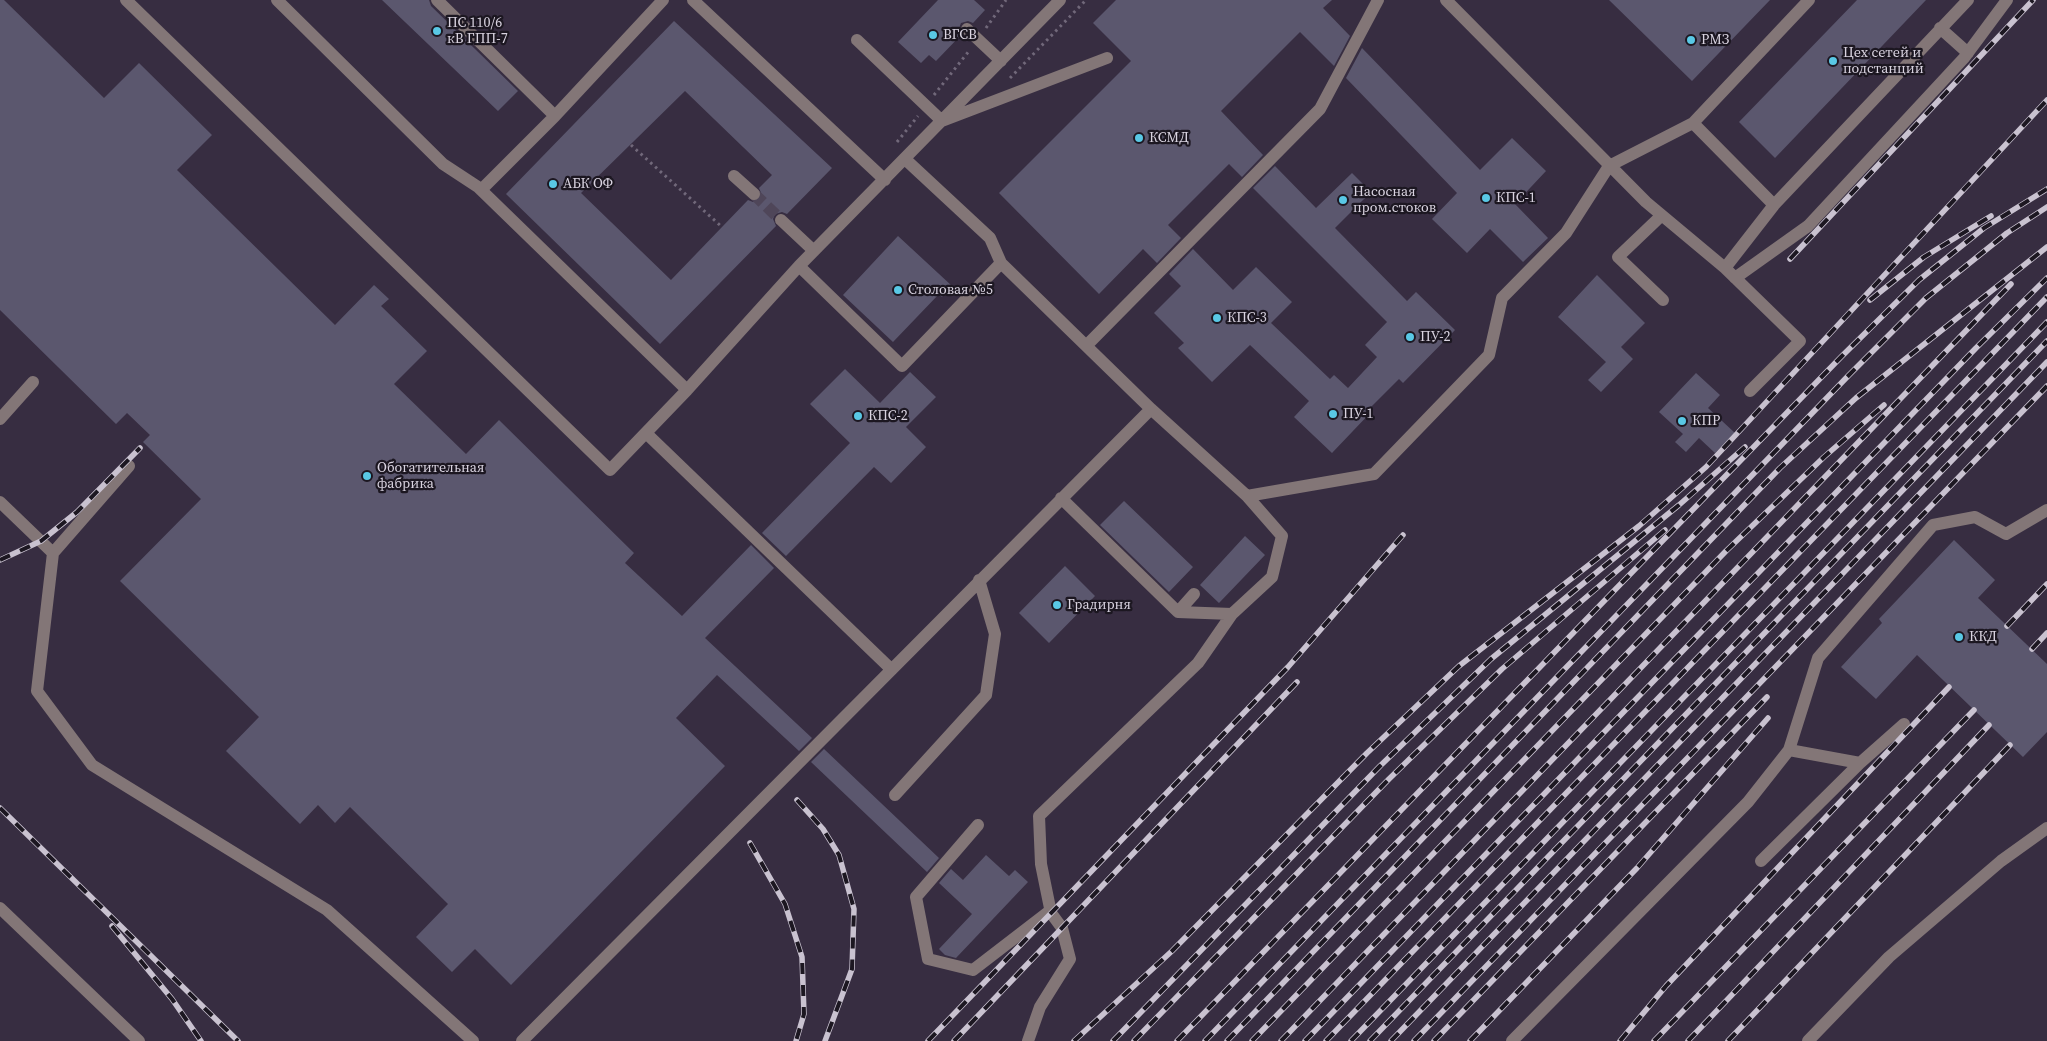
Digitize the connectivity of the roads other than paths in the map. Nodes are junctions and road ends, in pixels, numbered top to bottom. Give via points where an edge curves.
1 (126, 0) edge
2 (277, 0) edge
3 (437, 0) edge
4 (664, 0) edge
5 (693, 0) edge
6 (1378, 0) edge
7 (1446, 0) edge
8 (1809, 0) edge
9 (1968, 0) edge
10 (2008, 0) edge
11 (1052, 2) edge
12 (1940, 28) junction
13 (967, 29) dead end
14 (857, 40) dead end
15 (1968, 53) junction
16 (1107, 58) dead end
17 (1001, 61) junction
18 (555, 116) junction
19 (942, 121) junction
20 (1693, 123) junction
21 (905, 159) junction
22 (1609, 166) junction
23 (734, 176) dead end
24 (885, 180) junction
25 (482, 190) junction
26 (754, 194) tunnel mouth
27 (1774, 205) junction
28 (1661, 216) junction
29 (782, 220) tunnel mouth
30 (814, 251) junction
31 (1001, 263) junction
32 (799, 266) junction
33 (1725, 268) junction
34 (1735, 278) junction
35 (1663, 300) dead end
36 (1086, 345) junction
37 (33, 382) dead end
38 (687, 390) junction
39 (1750, 391) dead end
40 (1151, 409) junction
41 (0, 420) edge
42 (646, 434) junction
43 (129, 466) dead end
44 (1247, 496) junction
45 (1061, 498) junction
46 (0, 502) edge
47 (2047, 510) edge
48 (52, 553) junction
49 (979, 580) junction
50 (1194, 594) dead end
51 (1178, 612) junction
52 (1232, 614) junction
53 (891, 668) junction
54 (1904, 724) dead end
55 (1789, 750) junction
56 (1860, 763) junction
57 (895, 795) dead end
58 (978, 825) dead end
59 (2047, 828) edge
60 (1761, 861) dead end
61 (0, 908) edge
62 (1051, 910) junction
63 (134, 1040) edge
64 (473, 1041) edge
65 (522, 1041) edge
66 (1028, 1041) edge
67 (1512, 1041) edge
68 (1808, 1041) edge

1 - 42 lane via 610,470
2 - 25 lane via 443,164
3 - 18 lane
4 - 18 lane
5 - 24 lane
6 - 36 lane via 1320,109
7 - 22 lane
8 - 20 lane
9 - 12 lane
10 - 15 lane
11 - 17 lane
12 - 15 lane
12 - 27 lane
13 - 17 lane
14 - 19 lane
15 - 34 lane via 1808,226
16 - 19 lane
17 - 19 lane
18 - 25 lane
19 - 21 lane
20 - 22 lane
20 - 27 lane
21 - 24 lane
21 - 31 lane via 990,238
22 - 28 lane
22 - 44 lane via 1566,233 1502,298 1489,355 1374,474
23 - 26 lane
24 - 30 lane
25 - 38 lane
27 - 33 lane
28 - 33 lane
28 - 35 lane via 1618,257
29 - 30 lane
30 - 32 lane
31 - 32 lane via 902,366
31 - 36 lane
32 - 38 lane
33 - 34 lane
34 - 39 lane via 1800,341
36 - 40 lane
37 - 41 lane
38 - 42 lane
40 - 44 lane
40 - 45 lane
42 - 53 lane
43 - 48 lane
44 - 52 lane via 1282,536 1272,577
45 - 49 lane
45 - 51 lane
46 - 48 lane
47 - 55 lane via 2006,534 1975,517 1933,525 1818,658
48 - 64 lane via 36,691 92,765 327,910
49 - 53 lane
49 - 57 lane via 995,634 986,696
50 - 51 lane
51 - 52 lane
52 - 62 lane via 1198,663 1038,816 1041,864
53 - 65 lane
54 - 56 lane
55 - 56 lane
55 - 67 lane via 1748,802
56 - 60 lane
58 - 62 lane via 916,897 928,959 973,970
59 - 68 lane via 2001,861 1889,957
61 - 63 lane
62 - 66 lane via 1062,928 1070,959 1040,1007

